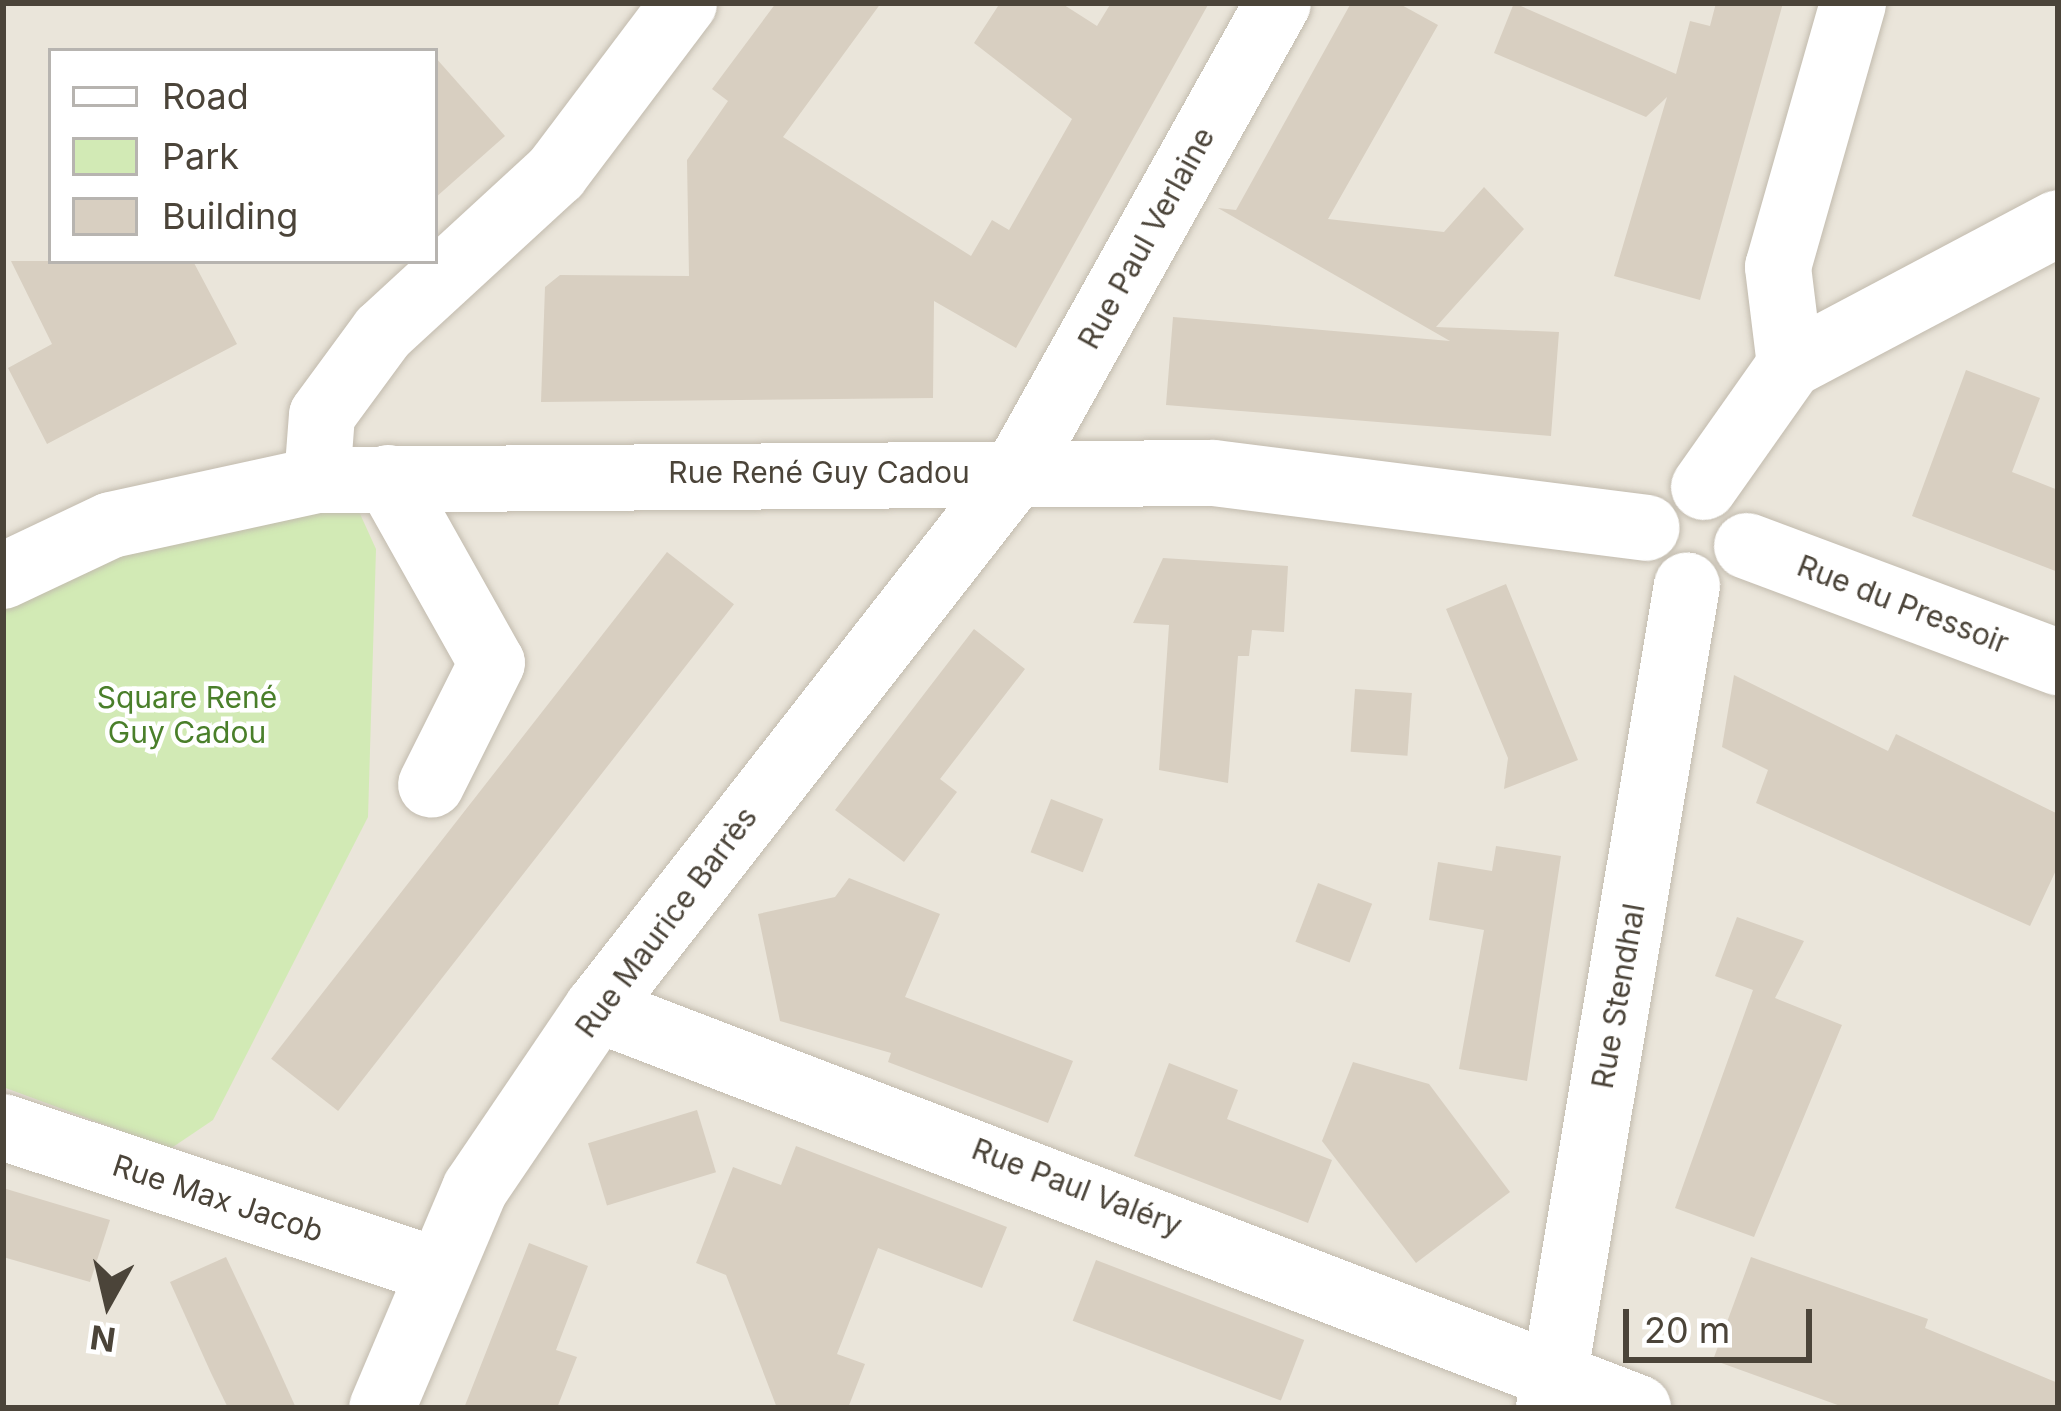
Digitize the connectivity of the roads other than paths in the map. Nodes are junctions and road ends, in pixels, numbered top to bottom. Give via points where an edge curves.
1 (684, 3) edge
2 (1278, 3) edge
3 (1852, 3) edge
4 (2058, 223) edge
5 (1790, 365) junction
6 (1015, 473) junction
7 (388, 478) junction
8 (317, 480) junction
9 (1704, 487) junction
10 (1647, 527) junction
11 (1747, 546) junction
12 (3, 576) edge
13 (1687, 585) junction
14 (2058, 662) edge
15 (431, 785) dead end
16 (597, 1009) junction
17 (3, 1127) edge
18 (432, 1269) junction
19 (1552, 1390) edge
20 (382, 1408) edge
21 (1638, 1408) edge

1 - 8 street via 556,172 383,332 322,415
2 - 6 street, Rue Paul Verlaine
3 - 5 street via 1778,267
4 - 5 street
5 - 9 street
6 - 7 street, Rue René Guy Cadou
6 - 10 street, Rue René Guy Cadou via 1213,473
6 - 16 street, Rue Maurice Barrès
7 - 8 street, Rue René Guy Cadou
7 - 15 street via 492,663
8 - 12 street, Rue René Guy Cadou via 111,525
9 - 10 street via 1678,494
9 - 11 street via 1744,520
10 - 13 street via 1665,574
11 - 13 street via 1736,570
11 - 14 street, Rue du Pressoir
13 - 19 street, Rue Stendhal
16 - 18 street, Rue Maurice Barrès
16 - 19 street, Rue Paul Valéry
17 - 18 street, Rue Max Jacob
18 - 20 street, Rue Maurice Barrès
19 - 21 street, Rue Paul Valéry

